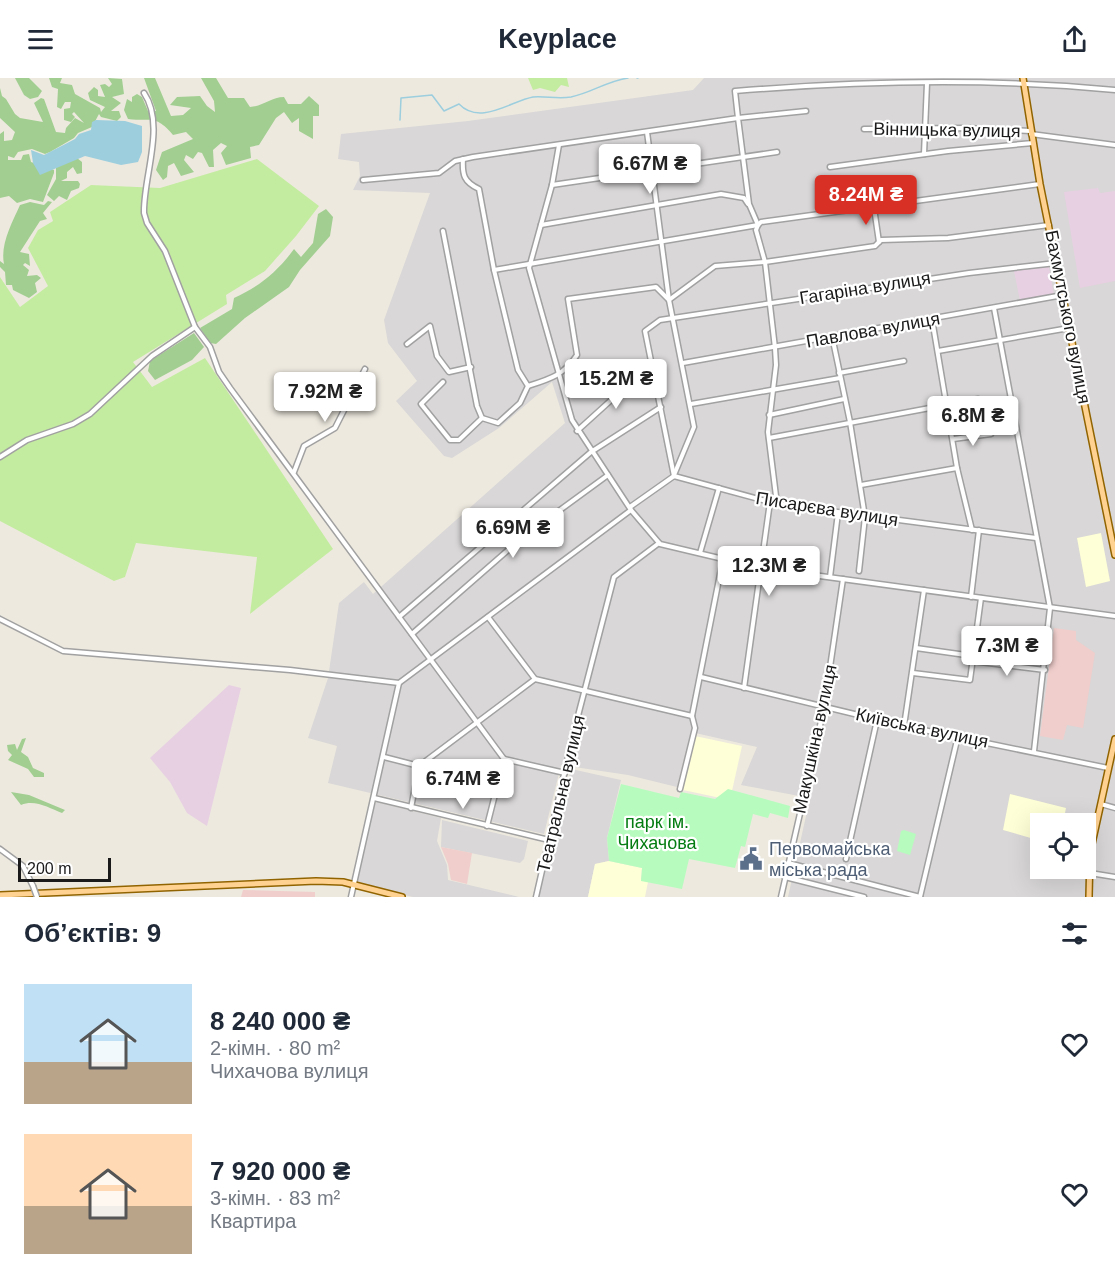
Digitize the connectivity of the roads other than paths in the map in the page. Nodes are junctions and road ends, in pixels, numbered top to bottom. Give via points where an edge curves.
1 (1023, 80) edge
2 (927, 83) junction
3 (1115, 90) edge
4 (144, 93) dead end
5 (806, 111) dead end
6 (738, 118) junction
7 (925, 128) junction
8 (864, 129) dead end
9 (647, 132) junction
10 (1031, 132) junction
11 (1032, 143) junction
12 (559, 145) junction
13 (1115, 146) edge
14 (777, 152) dead end
15 (924, 154) junction
16 (742, 155) junction
17 (463, 159) junction
18 (830, 167) dead end
19 (652, 170) junction
20 (363, 180) dead end
21 (1040, 184) junction
22 (552, 185) junction
23 (749, 204) junction
24 (656, 205) junction
25 (874, 208) junction
26 (541, 225) junction
27 (758, 225) junction
28 (1050, 225) junction
29 (443, 231) dead end
30 (662, 240) junction
31 (879, 242) junction
32 (765, 262) junction
33 (531, 263) junction
34 (1057, 263) junction
35 (494, 270) junction
36 (1062, 295) junction
37 (669, 300) junction
38 (770, 303) junction
39 (994, 308) junction
40 (673, 318) junction
41 (932, 319) junction
42 (195, 327) junction
43 (1069, 328) junction
44 (831, 336) junction
45 (1000, 340) junction
46 (407, 344) dead end
47 (775, 348) junction
48 (938, 351) junction
49 (904, 361) dead end
50 (683, 363) junction
51 (471, 367) junction
52 (365, 369) dead end
53 (641, 374) dead end
54 (839, 375) junction
55 (560, 376) junction
56 (443, 382) dead end
57 (528, 386) junction
58 (774, 388) junction
59 (844, 399) junction
60 (978, 399) dead end
61 (946, 403) junction
62 (691, 404) junction
63 (661, 407) junction
64 (769, 415) junction
65 (482, 417) junction
66 (850, 422) junction
67 (577, 431) junction
68 (991, 434) dead end
69 (769, 438) junction
70 (953, 439) junction
71 (591, 452) junction
72 (0, 457) edge
73 (957, 468) junction
74 (294, 472) junction
75 (608, 475) junction
76 (674, 476) junction
77 (861, 485) junction
78 (718, 488) junction
79 (770, 502) junction
80 (777, 504) junction
81 (630, 509) junction
82 (838, 513) junction
83 (865, 516) junction
84 (972, 530) junction
85 (979, 530) junction
86 (1036, 538) junction
87 (659, 543) junction
88 (700, 554) junction
89 (1115, 555) edge
90 (723, 559) junction
91 (762, 568) junction
92 (859, 572) dead end
93 (830, 577) junction
94 (843, 579) junction
95 (924, 590) junction
96 (971, 597) junction
97 (981, 598) junction
98 (1050, 608) junction
99 (1115, 616) edge
100 (399, 617) junction
101 (488, 617) junction
102 (0, 619) edge
103 (412, 634) junction
104 (916, 648) junction
105 (972, 659) junction
106 (431, 660) junction
107 (1045, 670) junction
108 (913, 673) junction
109 (701, 677) junction
110 (535, 679) junction
111 (399, 683) junction
112 (744, 688) junction
113 (586, 690) junction
114 (824, 708) junction
115 (692, 716) junction
116 (877, 720) junction
117 (478, 722) junction
118 (904, 726) junction
119 (958, 736) junction
120 (1115, 739) edge
121 (1034, 751) junction
122 (384, 757) junction
123 (504, 759) junction
124 (419, 766) junction
125 (1108, 768) junction
126 (565, 773) junction
127 (680, 789) dead end
128 (374, 798) junction
129 (1101, 804) junction
130 (411, 807) junction
131 (1115, 808) edge
132 (1096, 822) edge
133 (487, 826) junction
134 (549, 840) junction
135 (0, 849) edge
136 (846, 860) dead end
137 (788, 863) junction
138 (1096, 874) edge
139 (785, 877) junction
140 (1115, 877) edge
141 (1089, 879) edge
142 (354, 885) junction
143 (0, 895) edge
144 (16, 896) edge
145 (37, 897) edge
146 (351, 897) edge
147 (402, 897) edge
148 (536, 897) edge
149 (780, 897) edge
150 (864, 897) edge
151 (920, 897) edge
152 (1089, 897) edge

1 - 2 street
1 - 3 street
1 - 10 main road, Бахмутського вулиця
2 - 6 street via 735,92
2 - 7 street
4 - 42 street via 153,107 153,124 144,213 165,251
5 - 6 street
6 - 9 street
6 - 16 street
7 - 8 street, Вінницька вулиця
7 - 10 street, Вінницька вулиця
7 - 15 street
9 - 12 street
9 - 19 street
10 - 11 main road, Бахмутського вулиця
10 - 13 street, Вінницька вулиця
11 - 15 street
11 - 21 main road, Бахмутського вулиця
12 - 17 street
12 - 22 street
14 - 16 street
15 - 18 street
16 - 19 street
16 - 23 street
17 - 20 street via 439,172
17 - 35 street via 465,180 479,189
19 - 22 street
19 - 24 street
21 - 25 street
21 - 28 main road, Бахмутського вулиця
22 - 26 street
23 - 24 street via 744,198 721,194
23 - 27 street
24 - 26 street
24 - 30 street
25 - 27 street
25 - 31 street
26 - 33 street
27 - 30 street
27 - 32 street
28 - 31 street
28 - 34 main road, Бахмутського вулиця
29 - 51 street
30 - 33 street
30 - 37 street
31 - 32 street via 874,246
32 - 37 street via 715,266
32 - 38 street
33 - 35 street
33 - 55 street via 529,268
34 - 36 main road, Бахмутського вулиця
34 - 38 street, Гагаріна вулиця
35 - 57 street via 518,370
36 - 39 street, Павлова вулиця
36 - 43 main road, Бахмутського вулиця
37 - 40 street
37 - 55 street via 656,288 568,299 577,355
38 - 40 street, Гагаріна вулиця
38 - 47 street
39 - 41 street, Павлова вулиця
39 - 45 street
40 - 50 street
40 - 63 street, Гагаріна вулиця via 660,320 645,331
41 - 44 street, Павлова вулиця
41 - 48 street
42 - 72 street via 152,356 90,414 27,440
42 - 74 street via 210,347 219,372
43 - 45 street
43 - 89 main road, Бахмутського вулиця
44 - 47 street, Павлова вулиця
44 - 54 street
45 - 48 street
45 - 86 street
46 - 51 street via 430,326 437,356 449,372
47 - 50 street, Павлова вулиця
47 - 58 street
48 - 61 street
49 - 54 street
50 - 62 street
51 - 65 street
52 - 74 street via 334,428 304,446
53 - 67 street
54 - 58 street
54 - 59 street
55 - 57 street
55 - 67 street
56 - 65 street via 420,404 450,440 459,440
57 - 65 street via 520,403 498,423
58 - 62 street
58 - 64 street
59 - 64 street
59 - 66 street
60 - 61 street
61 - 66 street
61 - 70 street
62 - 76 street via 694,427
63 - 71 street
63 - 76 street
64 - 69 street
66 - 69 street
66 - 77 street
67 - 71 street
68 - 70 street
69 - 80 street
70 - 73 street
71 - 75 street
71 - 100 street
73 - 77 street
73 - 84 street
74 - 100 street
75 - 81 street
75 - 103 street via 523,537
76 - 78 street, Писарєва вулиця
76 - 81 street
77 - 83 street
78 - 79 street, Писарєва вулиця
78 - 88 street
79 - 80 street, Писарєва вулиця
79 - 91 street
80 - 82 street, Писарєва вулиця
81 - 87 street
81 - 101 street
82 - 83 street, Писарєва вулиця
82 - 93 street
83 - 84 street, Писарєва вулиця
83 - 92 street
84 - 85 street, Писарєва вулиця
85 - 86 street, Писарєва вулиця
85 - 96 street
86 - 98 street
87 - 88 street
87 - 113 street, Театральна вулиця via 614,576
88 - 90 street
90 - 91 street
90 - 109 street
91 - 93 street
91 - 112 street
93 - 94 street
94 - 95 street
94 - 114 street, Макушкіна вулиця
95 - 96 street
95 - 104 street
96 - 97 street
97 - 98 street
97 - 105 street
98 - 99 street
98 - 107 street
100 - 103 street
101 - 106 street
101 - 110 street
102 - 111 street via 63,651
103 - 106 street
104 - 105 street
104 - 108 street
105 - 107 street
105 - 108 street via 970,680
106 - 111 street
106 - 117 street
107 - 121 street
108 - 118 street
109 - 112 street, Київська вулиця
109 - 115 street
110 - 113 street
110 - 117 street
111 - 122 street
112 - 114 street, Київська вулиця
113 - 115 street
113 - 126 street, Театральна вулиця
114 - 116 street, Київська вулиця
114 - 137 street, Макушкіна вулиця
115 - 127 street via 694,728
116 - 118 street, Київська вулиця
116 - 136 street
117 - 123 street
117 - 124 street
118 - 119 street, Київська вулиця
119 - 121 street, Київська вулиця
119 - 151 street
120 - 125 main road
121 - 125 street, Київська вулиця
122 - 124 street
122 - 128 street
123 - 126 street
123 - 133 street
124 - 130 street
125 - 129 main road
126 - 134 street, Театральна вулиця
128 - 130 street
128 - 142 street
129 - 131 street
129 - 132 main road
130 - 133 street
133 - 134 street
134 - 148 street, Театральна вулиця
135 - 145 street, bridge via 23,866
137 - 139 street, Макушкіна вулиця
137 - 151 street
138 - 140 street
139 - 149 street, Макушкіна вулиця
139 - 150 street
141 - 152 main road
142 - 144 main road via 316,880
142 - 146 street
142 - 147 main road
143 - 144 main road

